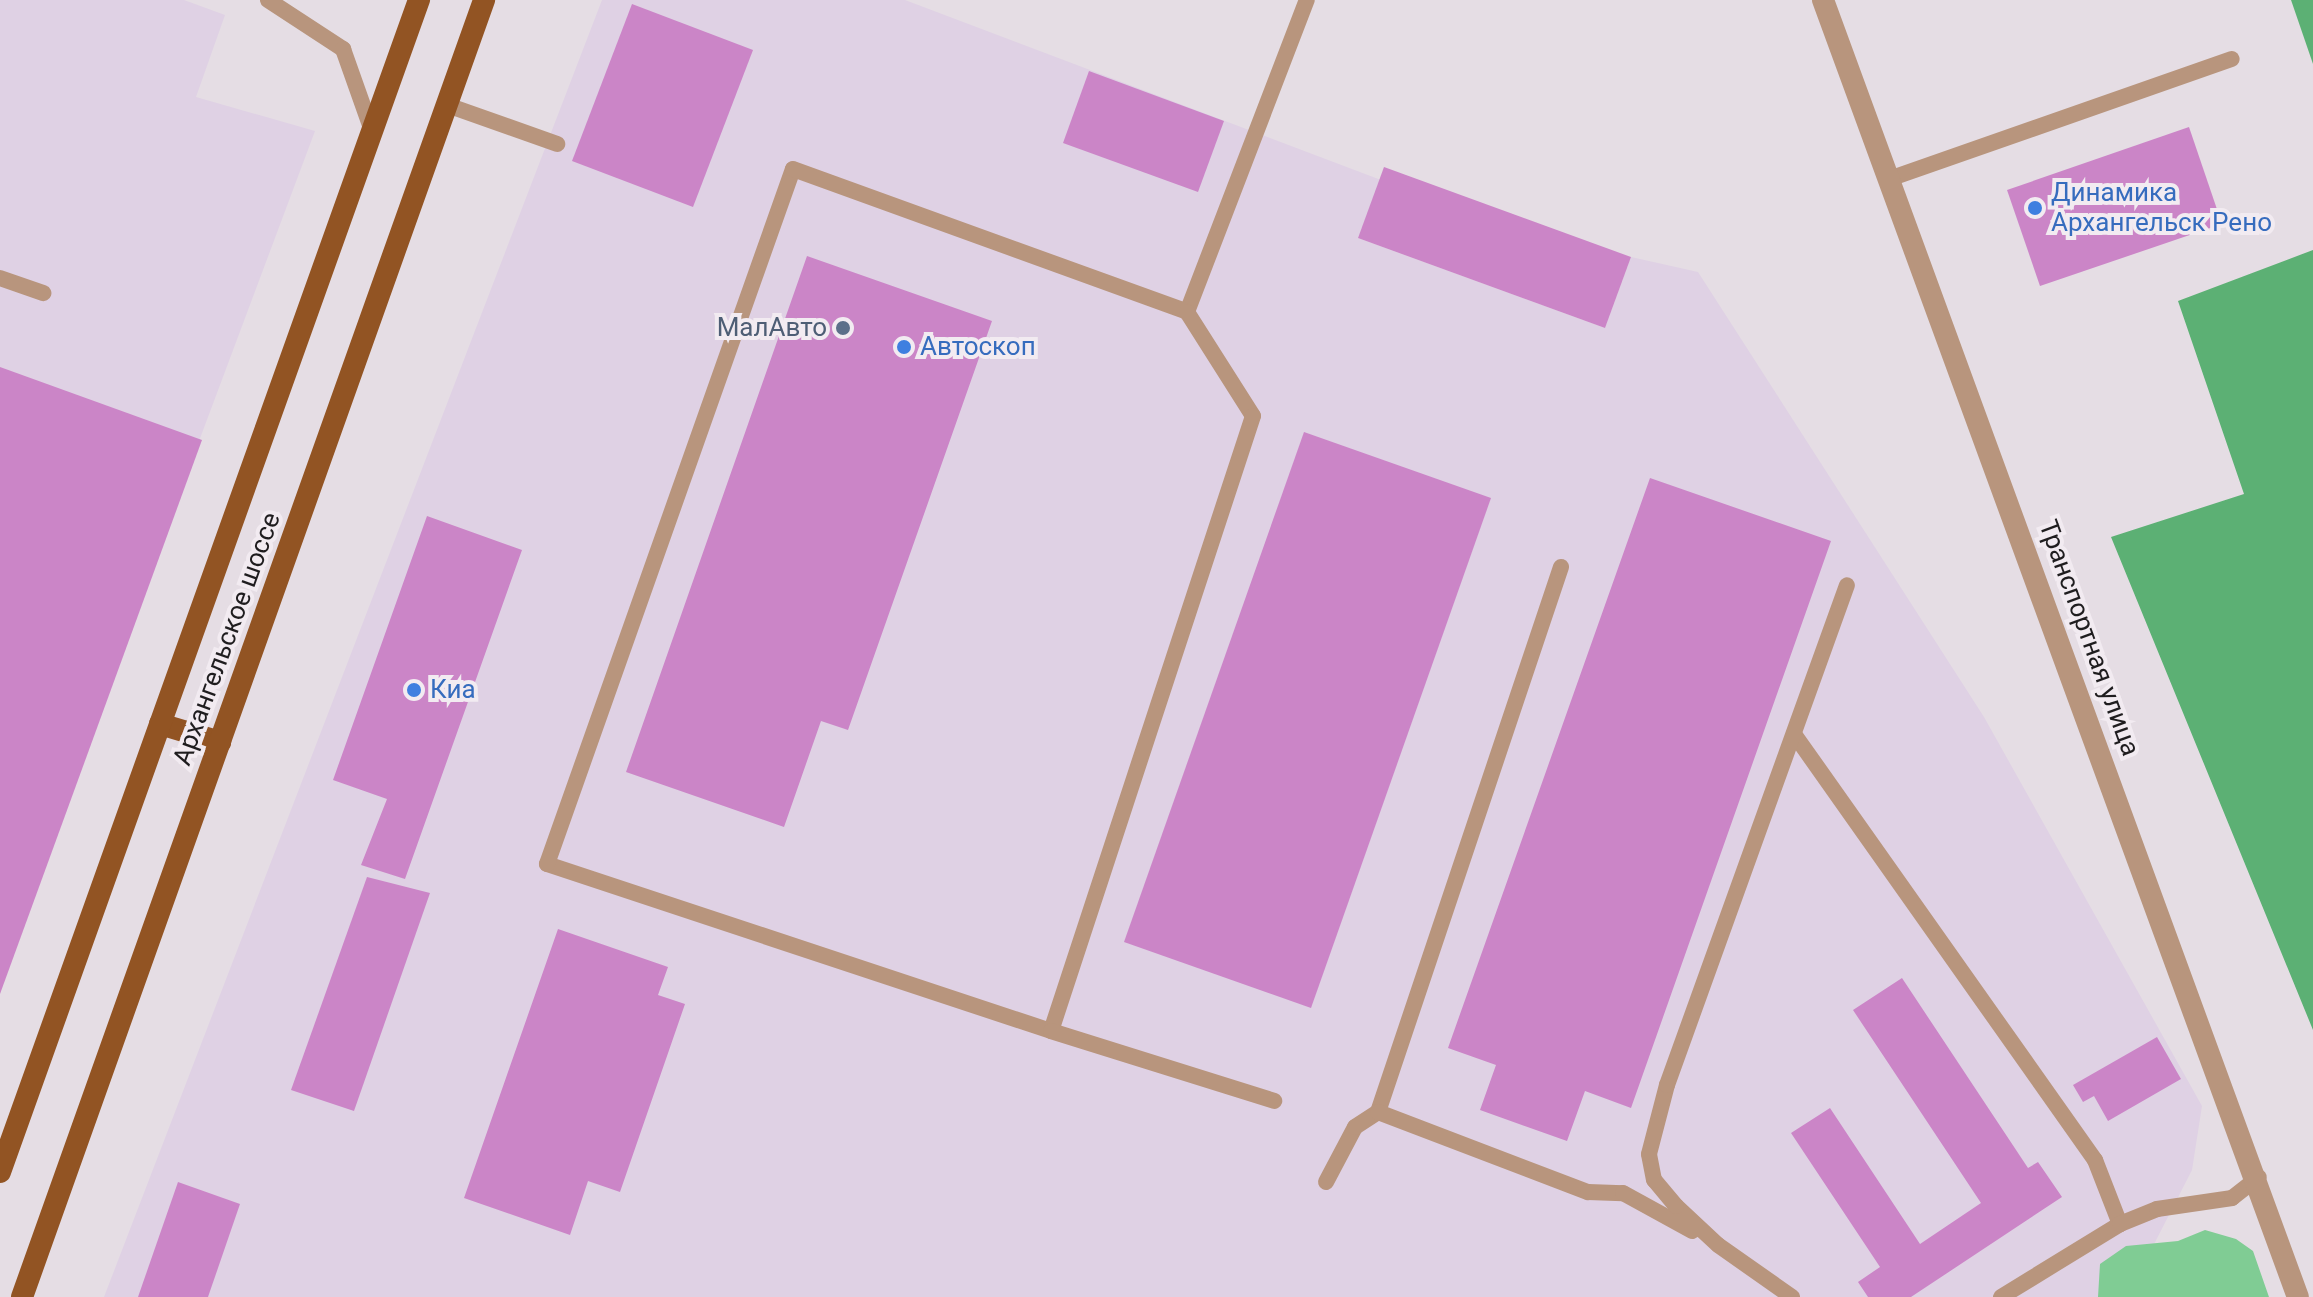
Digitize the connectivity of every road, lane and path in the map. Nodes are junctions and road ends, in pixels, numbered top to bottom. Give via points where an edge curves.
1 (268, 0) edge
2 (419, 0) edge
3 (484, 0) edge
4 (1307, 0) edge
5 (1823, 0) edge
6 (2232, 59) dead end
7 (447, 105) junction
8 (372, 131) junction
9 (557, 144) dead end
10 (1889, 179) junction
11 (0, 278) edge
12 (43, 293) dead end
13 (1187, 312) junction
14 (1561, 567) dead end
15 (1847, 585) dead end
16 (160, 724) junction
17 (1794, 734) junction
18 (220, 742) junction
19 (1051, 1031) junction
20 (1274, 1101) dead end
21 (1378, 1112) junction
22 (0, 1172) edge
23 (2259, 1177) junction
24 (1326, 1182) dead end
25 (2120, 1224) junction
26 (1718, 1245) junction
27 (22, 1297) edge
28 (1792, 1297) edge
29 (2001, 1297) edge
30 (2298, 1297) edge

1 - 8 lane via 343,49
2 - 8 main road, Архангельское шоссе
3 - 7 main road, Архангельское шоссе
4 - 13 lane
5 - 10 street, Транспортная улица
6 - 10 lane
7 - 9 lane
7 - 18 main road, Архангельское шоссе
8 - 16 main road, Архангельское шоссе
10 - 23 street, Транспортная улица
11 - 12 lane
13 - 19 lane via 1253,416
13 - 19 lane via 793,169 547,864
14 - 21 lane
15 - 17 lane
16 - 18 main road
16 - 22 main road, Архангельское шоссе
17 - 25 lane via 2095,1160
17 - 26 lane via 1667,1085 1649,1154 1654,1180
18 - 27 main road, Архангельское шоссе
19 - 20 lane
21 - 24 lane via 1355,1127
21 - 26 lane via 1588,1192 1623,1193
23 - 25 lane via 2232,1198 2157,1209
23 - 30 street, Транспортная улица
25 - 29 lane
26 - 28 lane

